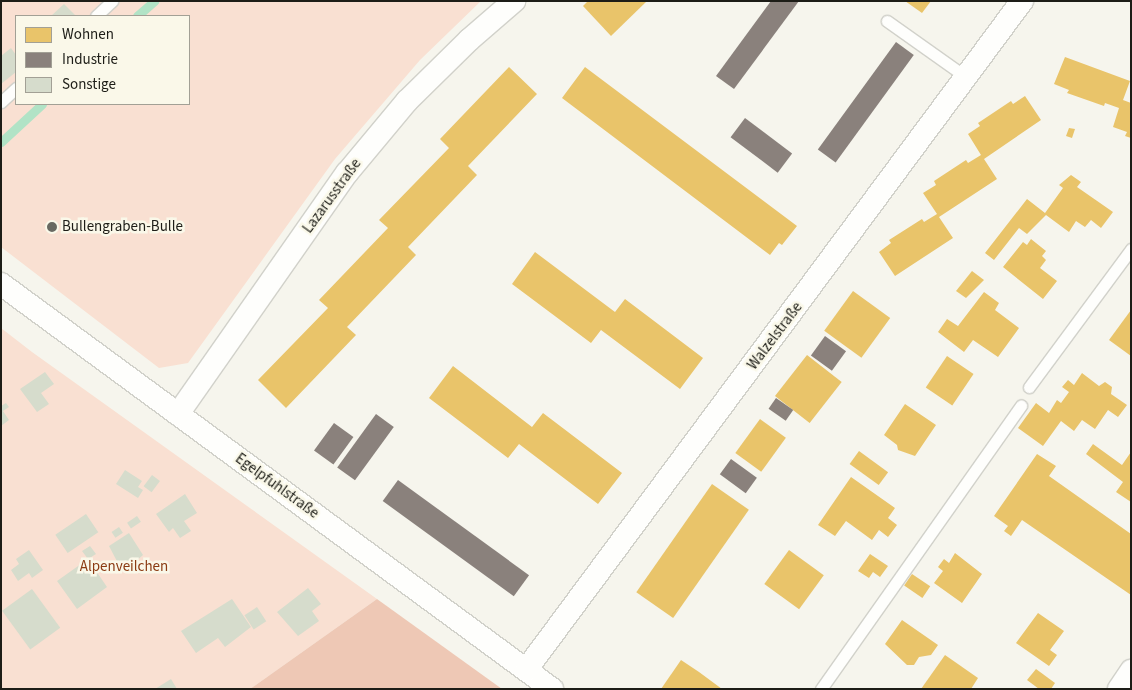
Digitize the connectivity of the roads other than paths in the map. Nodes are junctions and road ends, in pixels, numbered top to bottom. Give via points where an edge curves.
1 (112, 1) edge
2 (514, 1) edge
3 (1022, 1) edge
4 (97, 15) edge
5 (887, 21) dead end
6 (966, 77) junction
7 (15, 89) edge
8 (1, 102) edge
9 (1131, 249) edge
10 (1, 284) edge
11 (1029, 387) dead end
12 (1021, 406) dead end
13 (178, 414) junction
14 (526, 670) junction
15 (1131, 671) edge
16 (552, 689) edge
17 (821, 689) edge
18 (1119, 689) edge

1 - 4 lane
2 - 13 street, Lazarusstraße via 406,101 347,173
3 - 6 street, Walzelstraße
5 - 6 lane
6 - 14 street, Walzelstraße
7 - 8 lane
9 - 11 lane
10 - 13 street, Egelpfuhlstraße
12 - 17 lane
13 - 14 street, Egelpfuhlstraße
14 - 16 street, Egelpfuhlstraße
15 - 18 street

